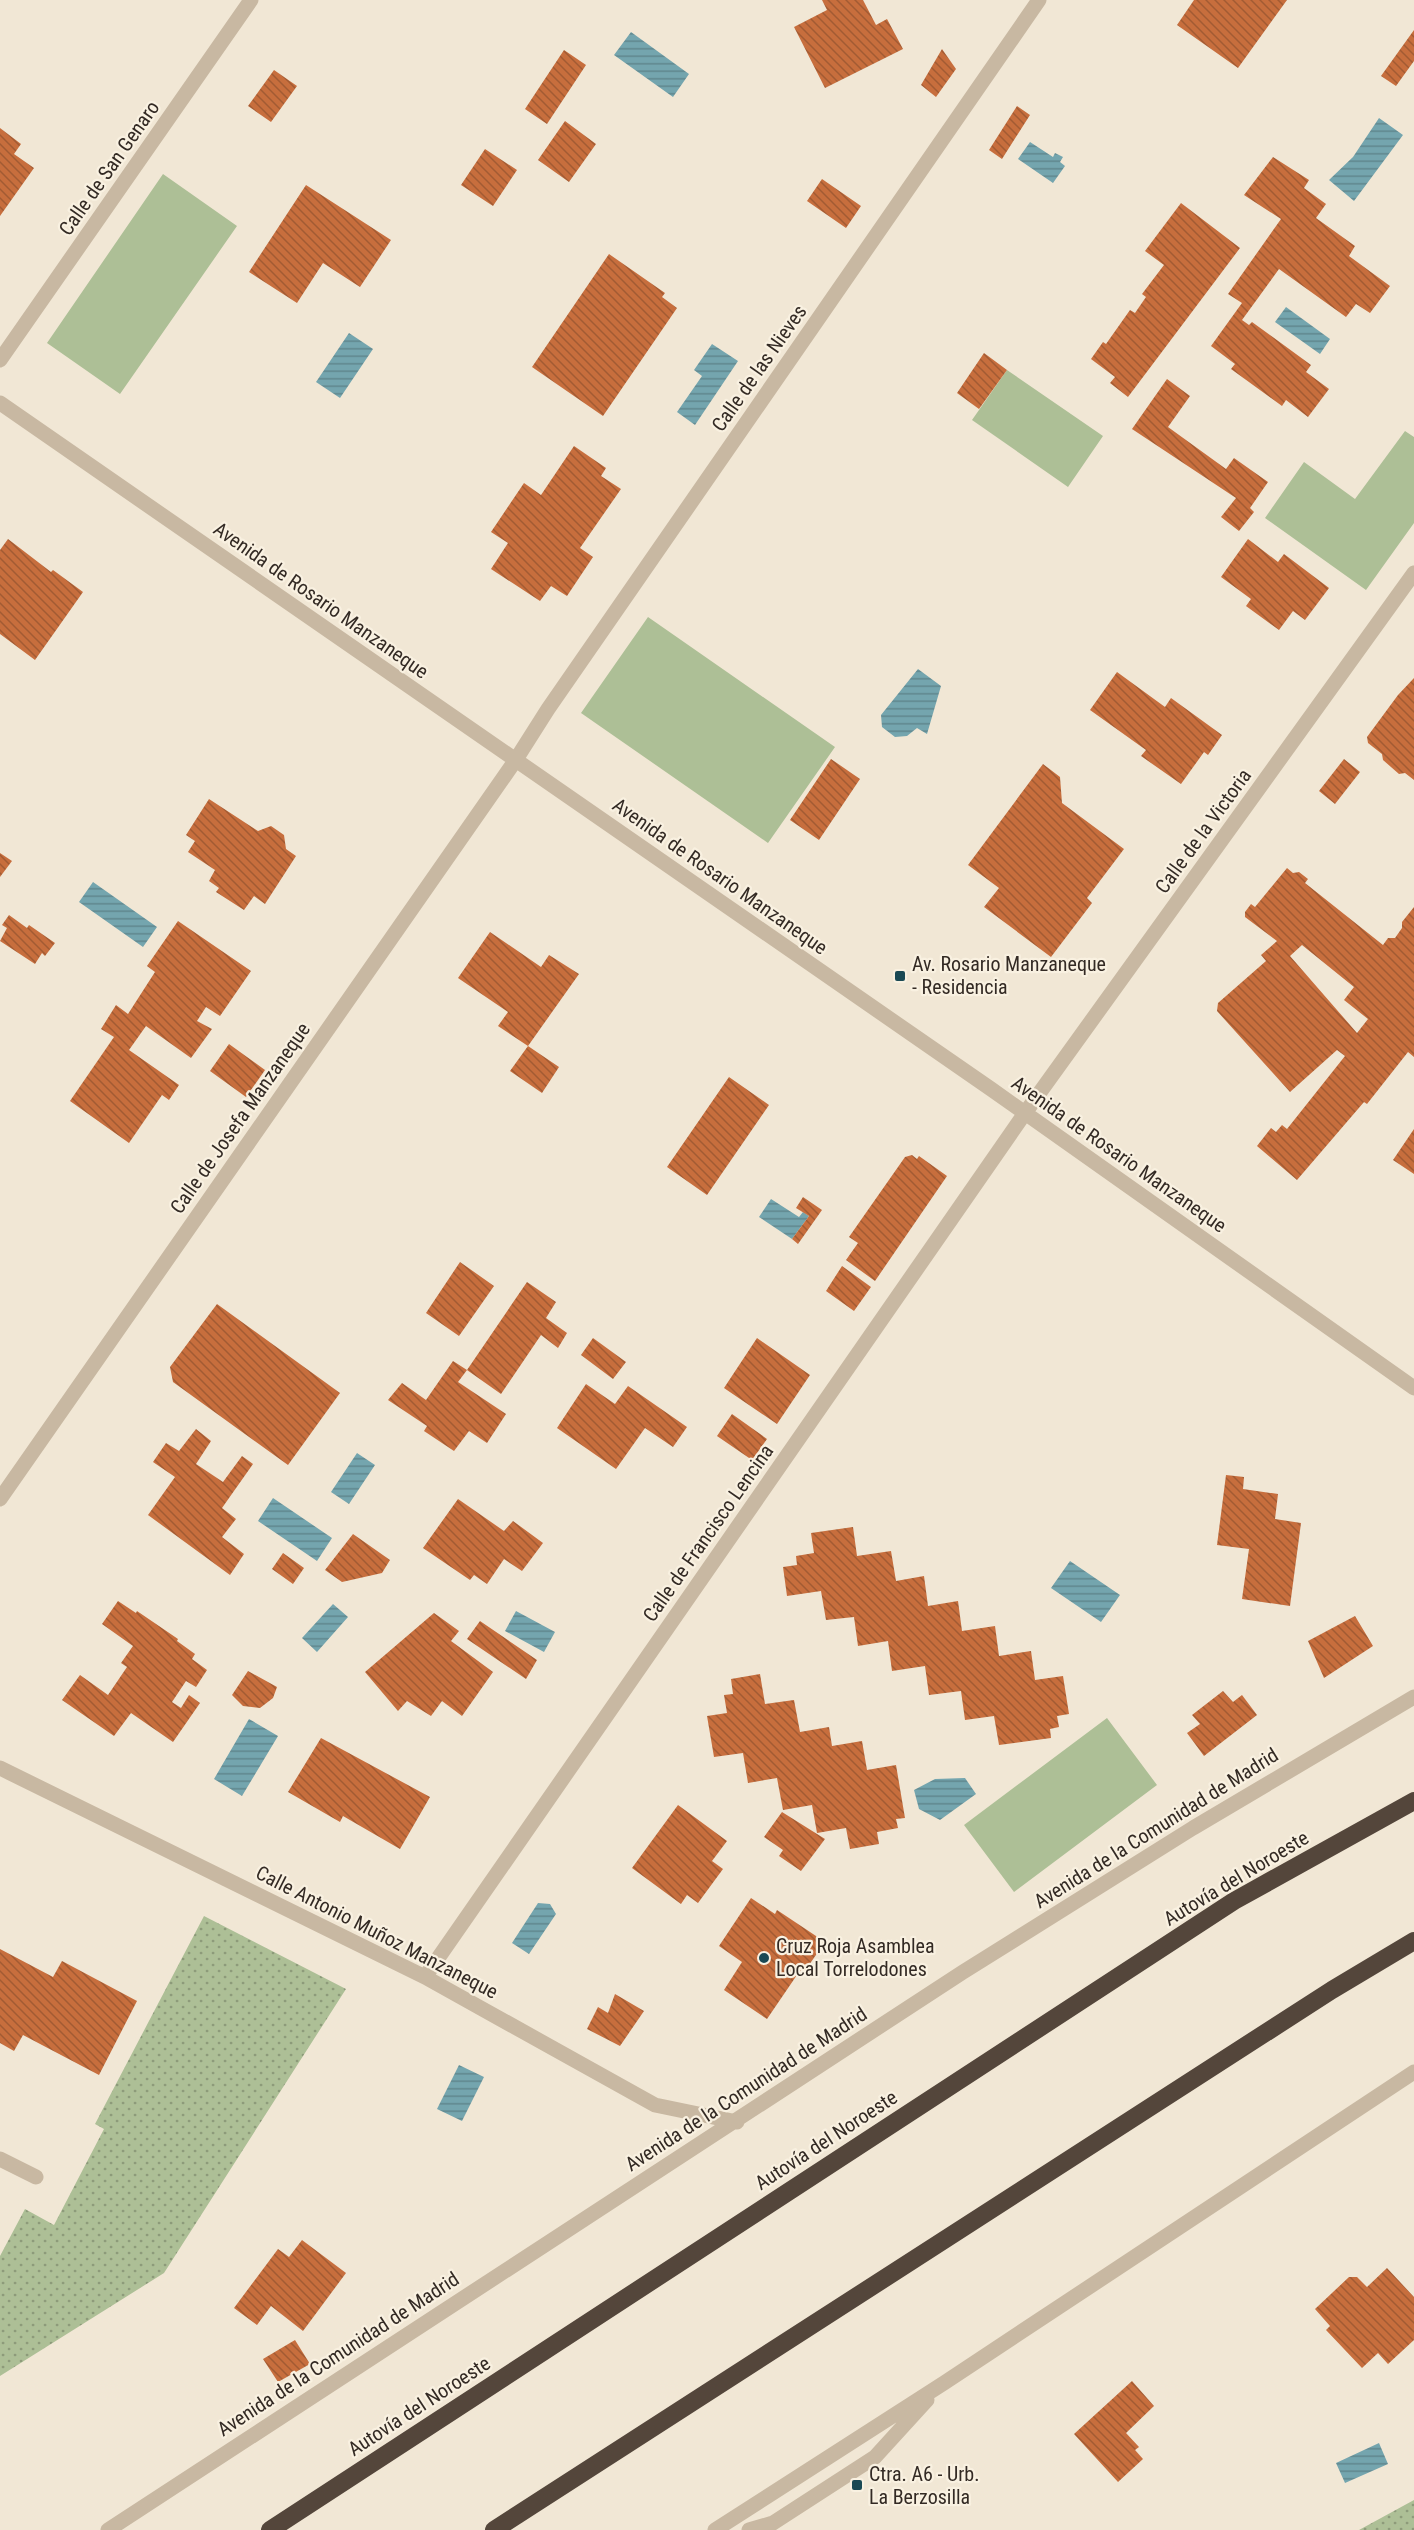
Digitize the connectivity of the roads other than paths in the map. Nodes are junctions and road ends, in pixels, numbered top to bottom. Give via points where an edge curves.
1 (251, 0) edge
2 (1039, 0) edge
3 (0, 360) edge
4 (0, 403) edge
5 (1414, 573) edge
6 (515, 761) junction
7 (1025, 1113) junction
8 (1414, 1388) edge
9 (0, 1499) edge
10 (1414, 1697) edge
11 (0, 1768) edge
12 (1414, 1802) edge
13 (1414, 1941) edge
14 (425, 1977) junction
15 (1414, 2072) edge
16 (736, 2122) junction
17 (0, 2159) edge
18 (36, 2177) dead end
19 (944, 2383) junction
20 (108, 2530) edge
21 (270, 2530) edge
22 (494, 2530) edge
23 (715, 2530) edge
24 (749, 2530) edge

1 - 3 street, Calle de San Genaro
2 - 6 street, Calle de las Nieves
4 - 6 street, Avenida de Rosario Manzaneque
5 - 7 street, Calle de la Victoria
6 - 7 street, Avenida de Rosario Manzaneque
6 - 9 street, Calle de Josefa Manzaneque
7 - 8 street, Avenida de Rosario Manzaneque
7 - 14 street, Calle de Francisco Lencina
10 - 16 street, Avenida de la Comunidad de Madrid via 1192,1828 963,1972
11 - 14 street, Calle Antonio Muñoz Manzaneque
12 - 21 highway, Autovía del Noroeste via 1234,1901
13 - 22 highway
14 - 16 street, Calle Antonio Muñoz Manzaneque via 655,2104
15 - 19 street
16 - 20 street, Avenida de la Comunidad de Madrid
17 - 18 street
19 - 23 street
19 - 24 street via 875,2457 773,2523

